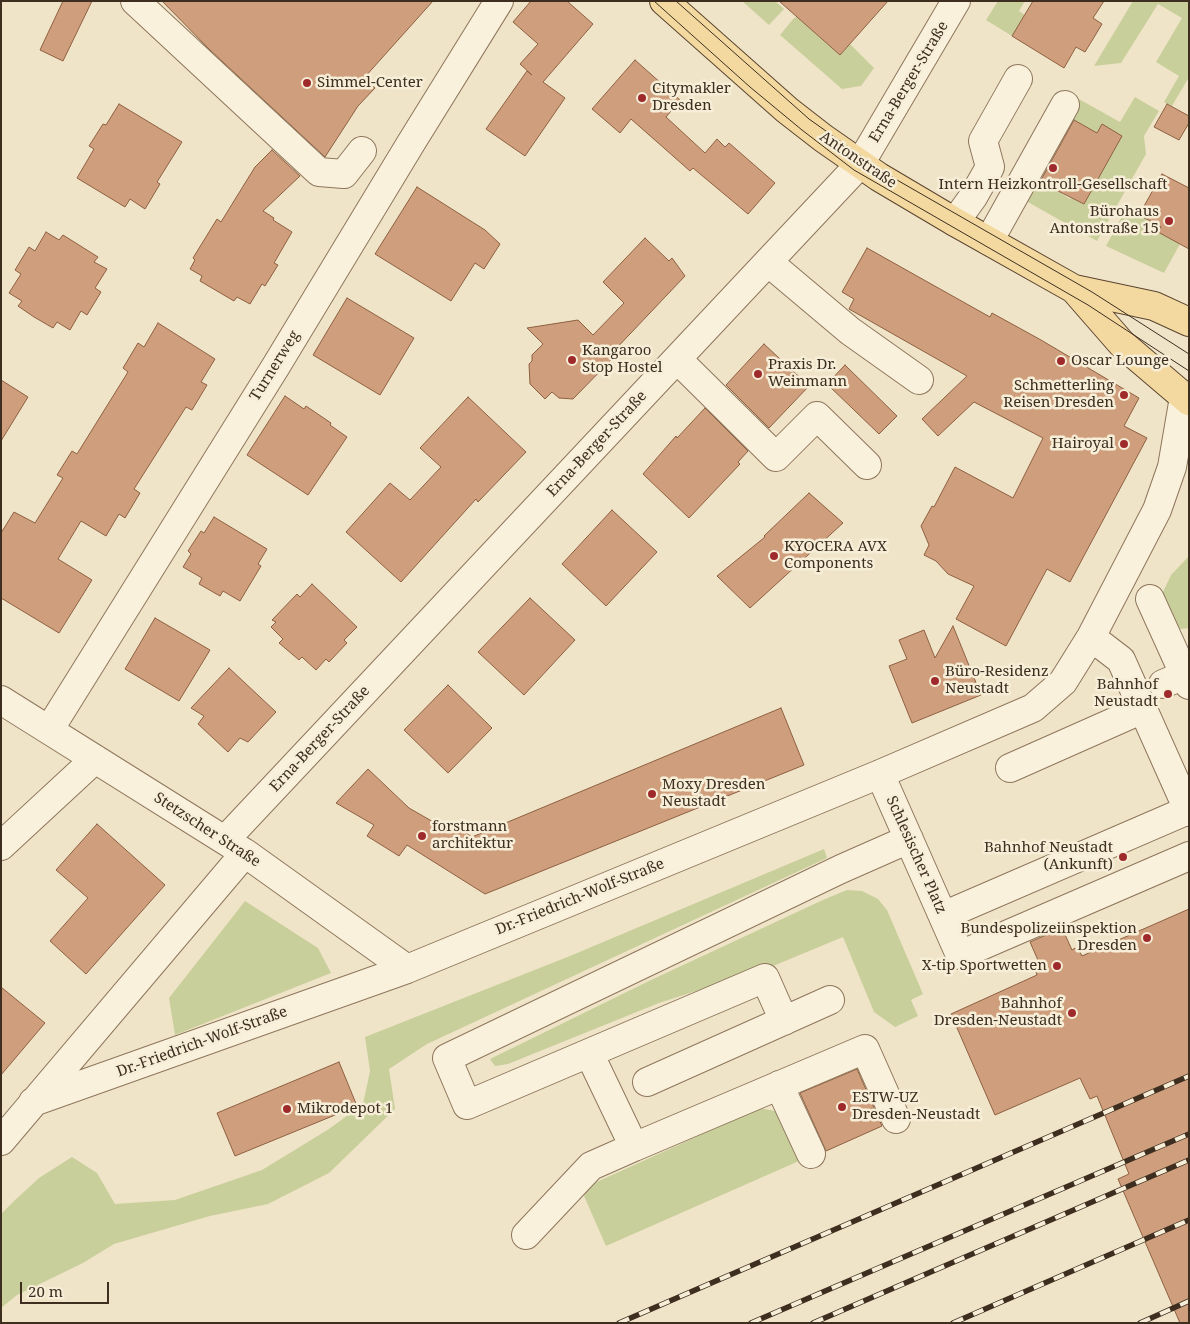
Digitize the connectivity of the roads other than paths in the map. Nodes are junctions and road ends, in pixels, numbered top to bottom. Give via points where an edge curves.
1 (135, 1) edge
2 (499, 1) edge
3 (664, 1) edge
4 (956, 1) edge
5 (1018, 79) dead end
6 (1065, 105) dead end
7 (362, 152) dead end
8 (860, 164) junction
9 (956, 222) junction
10 (989, 241) junction
11 (768, 262) junction
12 (1074, 289) junction
13 (1189, 322) edge
14 (676, 360) junction
15 (920, 380) dead end
16 (1186, 399) edge
17 (867, 465) dead end
18 (1189, 478) edge
19 (1157, 510) junction
20 (1150, 599) dead end
21 (1091, 637) junction
22 (1181, 679) edge
23 (1, 700) edge
24 (1143, 710) junction
25 (49, 730) junction
26 (95, 758) junction
27 (1010, 768) dead end
28 (880, 774) junction
29 (1188, 811) edge
30 (909, 839) junction
31 (1, 846) edge
32 (235, 847) junction
33 (1189, 856) edge
34 (943, 916) junction
35 (407, 969) junction
36 (830, 1000) dead end
37 (784, 1021) junction
38 (589, 1053) junction
39 (647, 1082) dead end
40 (779, 1085) junction
41 (33, 1102) junction
42 (896, 1119) dead end
43 (1, 1141) edge
44 (634, 1147) junction
45 (811, 1154) dead end
46 (526, 1235) dead end

1 - 7 street via 319,172 344,174
2 - 25 street, Turnerweg
3 - 8 main road, Antonstraße via 787,110
4 - 8 street, Erna-Berger-Straße
5 - 9 street via 983,141 990,167
6 - 10 street
8 - 9 main road, Antonstraße
8 - 11 street, Erna-Berger-Straße
9 - 10 main road, Antonstraße
10 - 12 main road, Antonstraße
11 - 14 street, Erna-Berger-Straße
11 - 15 street via 850,331
12 - 13 main road, Antonstraße via 1154,306
12 - 16 main road, Antonstraße via 1122,344
14 - 17 street via 776,458 817,416
14 - 32 street, Erna-Berger-Straße
16 - 19 street via 1172,467
18 - 19 street
19 - 21 street
20 - 22 street
21 - 24 street via 1121,660
21 - 28 street, Dr.-Friedrich-Wolf-Straße via 1063,682 1033,708
23 - 25 street, Stetzscher Straße
24 - 27 street
24 - 29 street
25 - 26 street, Stetzscher Straße
26 - 31 street
26 - 32 street, Stetzscher Straße
28 - 30 street, Schlesischer Platz
28 - 35 street, Dr.-Friedrich-Wolf-Straße
29 - 34 street
30 - 34 street, Schlesischer Platz
30 - 38 street via 447,1058 467,1105
32 - 35 street, Stetzscher Straße
32 - 41 street
33 - 34 street, Schlesischer Platz via 960,955
35 - 41 street, Dr.-Friedrich-Wolf-Straße
36 - 37 street
37 - 38 street via 765,978
37 - 39 street
38 - 44 street
40 - 42 street via 865,1049
40 - 44 street
40 - 45 street
41 - 43 street
44 - 46 street via 592,1166

